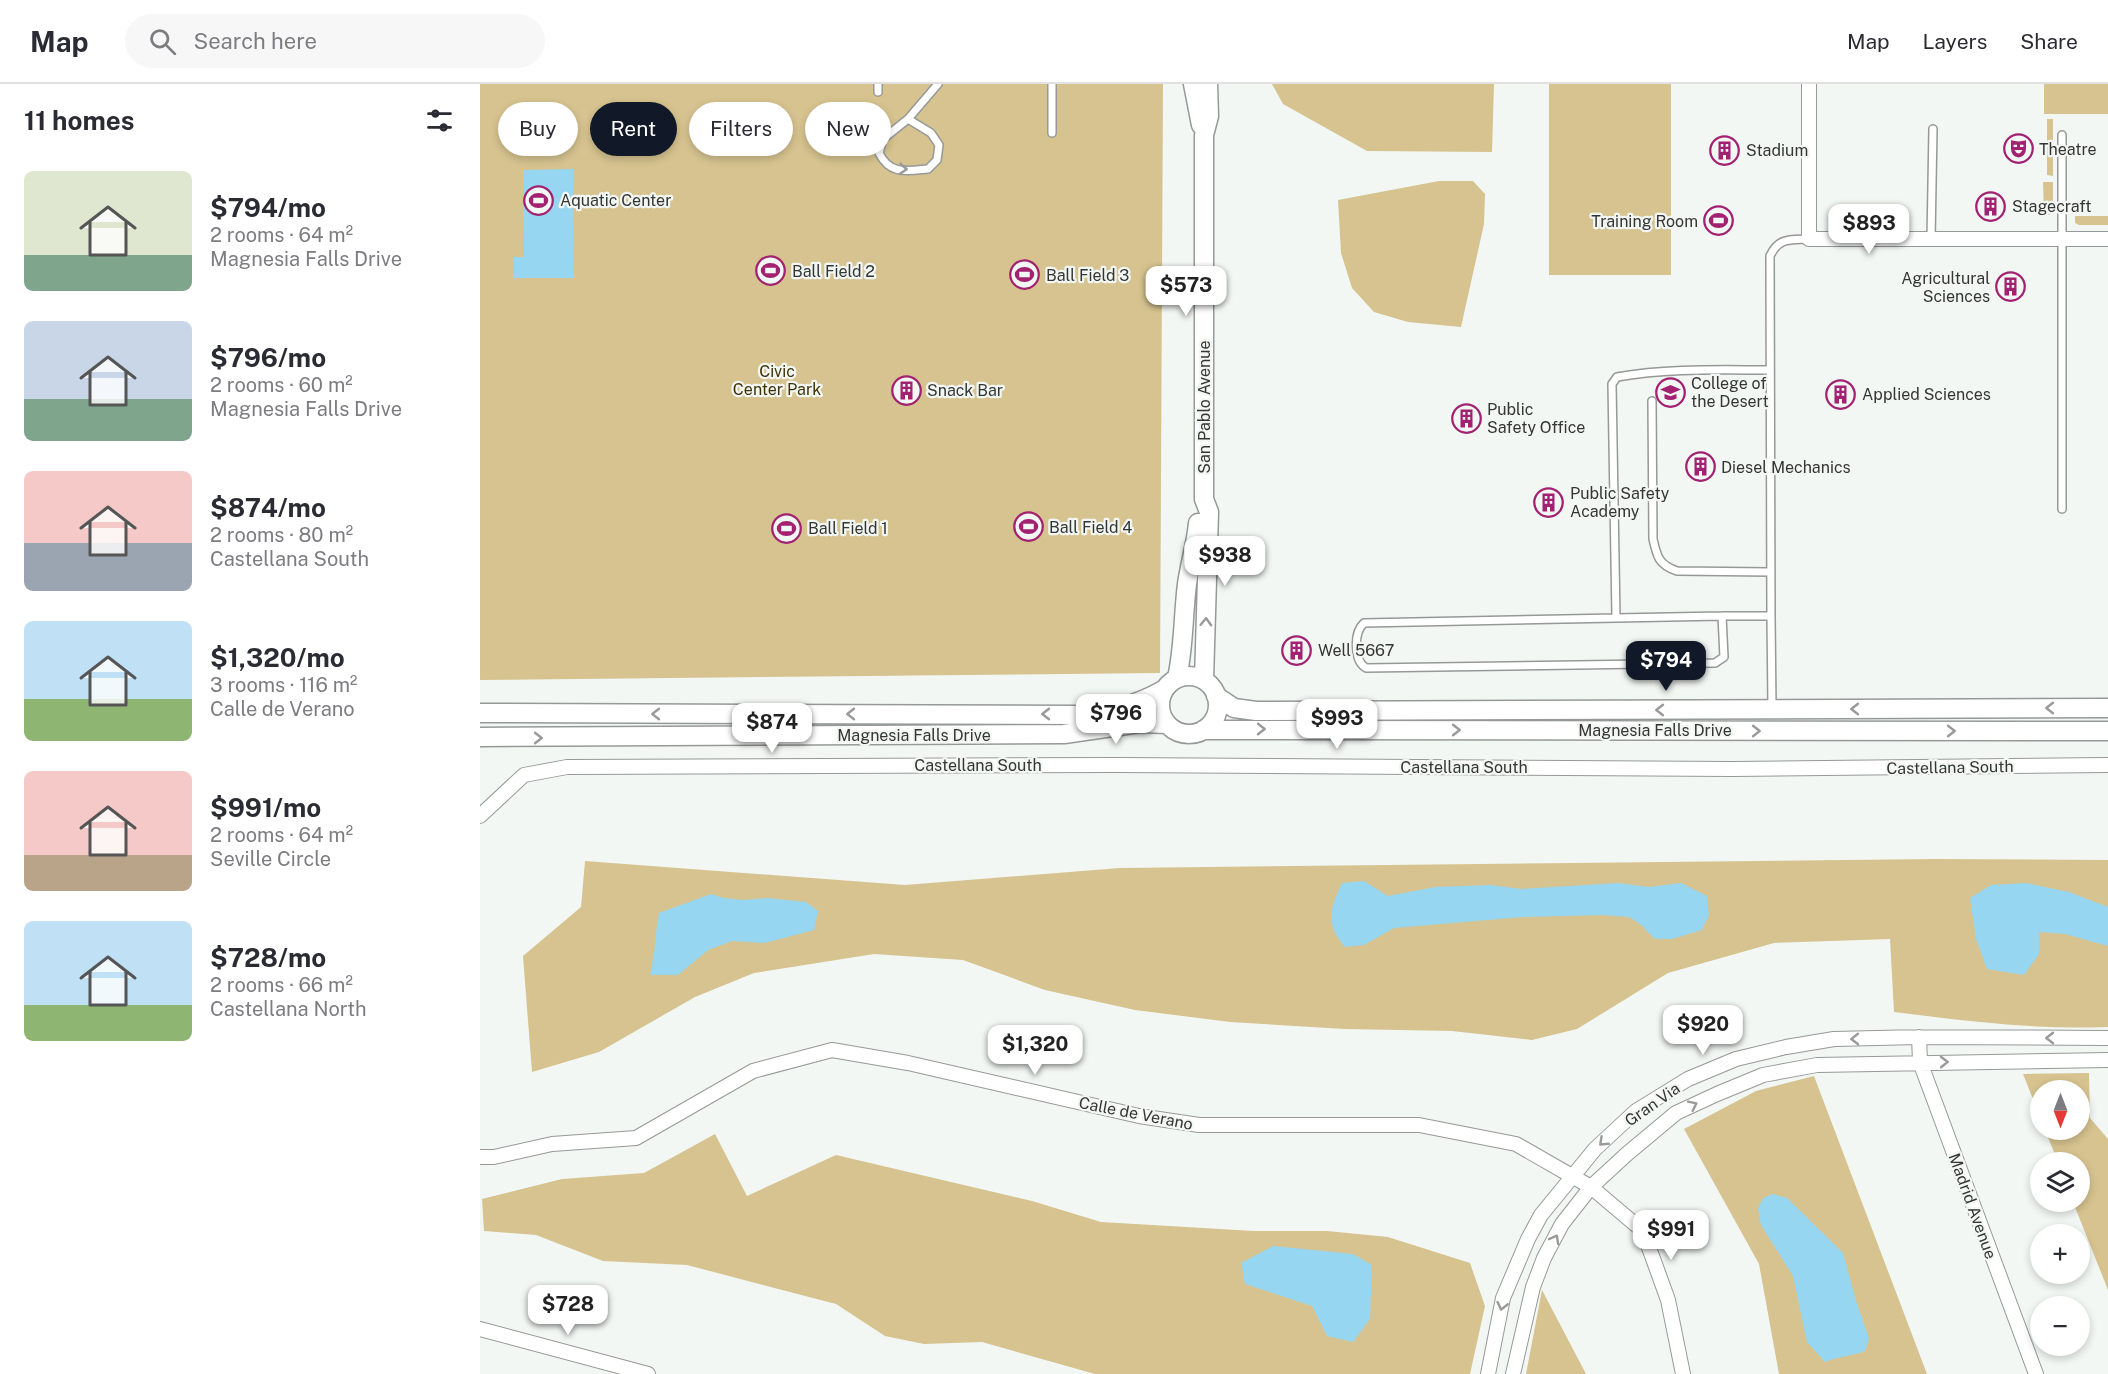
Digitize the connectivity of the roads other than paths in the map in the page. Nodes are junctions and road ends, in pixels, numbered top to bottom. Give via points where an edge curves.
1 (938, 84) edge
2 (1052, 84) edge
3 (1193, 84) edge
4 (1208, 84) edge
5 (1809, 84) edge
6 (908, 119) junction
7 (1933, 129) dead end
8 (1052, 133) dead end
9 (1204, 135) junction
10 (2062, 135) dead end
11 (1809, 239) junction
12 (1931, 239) junction
13 (2062, 239) junction
14 (2108, 239) edge
15 (1770, 370) junction
16 (1652, 401) dead end
17 (1204, 499) junction
18 (2062, 509) dead end
19 (1771, 572) junction
20 (1722, 616) junction
21 (1771, 616) junction
22 (1616, 618) junction
23 (1204, 680) junction
24 (1170, 684) junction
25 (1216, 696) junction
26 (2108, 708) edge
27 (1772, 710) junction
28 (481, 714) edge
29 (1167, 724) junction
30 (1203, 730) junction
31 (2108, 731) edge
32 (480, 737) edge
33 (2108, 765) edge
34 (480, 816) edge
35 (1918, 1037) junction
36 (2108, 1038) edge
37 (2108, 1060) edge
38 (1920, 1062) junction
39 (480, 1157) edge
40 (1572, 1177) junction
41 (1591, 1187) junction
42 (480, 1329) edge
43 (648, 1374) edge
44 (1488, 1374) edge
45 (1513, 1374) edge
46 (1683, 1374) edge
47 (2036, 1374) edge

1 - 6 lane
2 - 8 lane
3 - 9 street, San Pablo Avenue
4 - 9 street, San Pablo Avenue via 1209,116
5 - 11 street
6 -> 6 lane via 883,139 879,153 884,163 895,170 928,169 937,160 939,145 931,133
7 - 12 lane
9 - 17 street, San Pablo Avenue
10 - 13 lane
11 - 12 street
11 - 15 lane via 1781,241 1770,256
12 - 13 street
13 - 14 street
13 - 18 lane
15 - 19 lane
15 - 22 lane via 1644,372 1617,377 1612,384
16 - 19 lane via 1653,539 1661,562 1677,571
23 -> 17 street, San Pablo Avenue via 1209,512
17 - 24 street, San Pablo Avenue via 1187,582 1182,656
19 - 21 lane
20 - 21 lane
20 - 22 lane
20 - 22 lane via 1724,657 1715,663 1366,668 1358,660 1357,635 1364,623
21 - 27 lane
23 - 24 street via 1195,676
23 - 25 street
24 -> 28 street, Magnesia Falls Drive via 1147,700 1126,708 1080,714
24 - 29 street via 1160,708
27 -> 25 street, Magnesia Falls Drive via 1256,711 1234,708
25 - 30 street via 1216,716
26 -> 27 street, Magnesia Falls Drive
29 - 30 street via 1183,733
32 -> 29 street, Magnesia Falls Drive via 1064,734 1140,723
30 -> 31 street, Magnesia Falls Drive
33 - 34 street, Castellana South via 1732,769 567,767 524,775
36 -> 35 street, Gran Via
35 - 38 street, Madrid Avenue
35 -> 40 street, Gran Via via 1834,1039 1736,1059 1688,1079 1636,1111
38 -> 37 street, Gran Via
41 -> 38 street, Gran Via via 1676,1113 1763,1075 1817,1065
38 - 47 street, Madrid Avenue
39 - 40 street, Calle de Verano via 552,1144 636,1138 753,1071 832,1050 908,1063 1138,1116 1199,1125 1419,1125 1516,1144
40 - 41 street, Calle de Verano
40 -> 44 street, Gran Via via 1541,1215 1507,1288
45 -> 41 street, Gran Via via 1533,1287 1544,1258 1562,1224
41 - 46 street, Calle de Verano via 1643,1231 1668,1300
42 - 43 street

